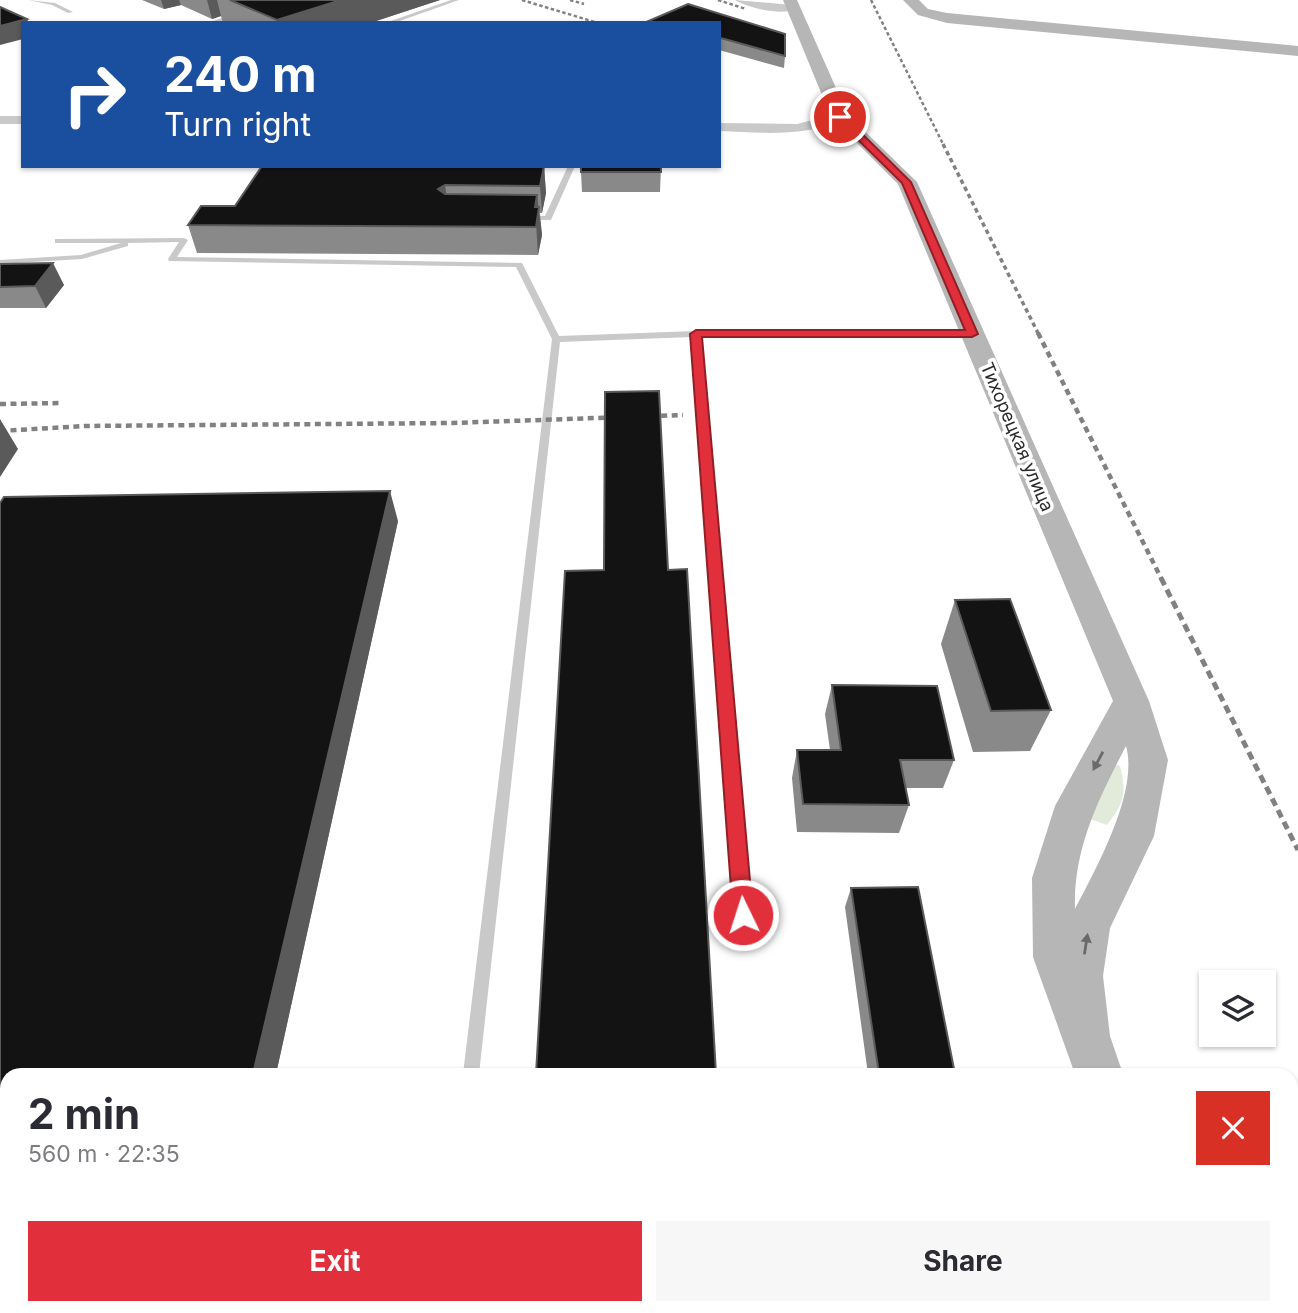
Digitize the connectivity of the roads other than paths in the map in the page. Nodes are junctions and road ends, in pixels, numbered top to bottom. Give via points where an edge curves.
1 (31, 0) edge
2 (456, 0) edge
3 (740, 0) edge
4 (910, 0) edge
5 (791, 4) edge
6 (249, 11) edge
7 (70, 12) dead end
8 (216, 21) edge
9 (394, 21) edge
10 (1298, 51) edge
11 (840, 117) junction
12 (0, 120) edge
13 (21, 121) edge
14 (721, 127) edge
15 (571, 168) edge
16 (510, 218) edge
17 (58, 240) dead end
18 (139, 240) junction
19 (0, 262) edge
20 (696, 334) junction
21 (972, 334) junction
22 (556, 339) junction
23 (1131, 701) junction
24 (745, 942) dead end
25 (1093, 1055) edge
26 (472, 1068) edge

1 - 7 lane
2 - 9 lane
3 - 5 street
4 - 10 street via 923,12 947,18
5 - 11 street, Тихорецкая улица
6 - 8 lane
11 - 14 street via 824,125 795,128
11 - 21 street, Тихорецкая улица via 906,182
12 - 13 street
15 - 16 lane via 548,218
17 - 18 lane
18 - 19 lane via 82,257
18 - 22 lane via 184,240 172,259 519,265
20 - 21 lane
20 - 22 lane
20 - 24 lane
21 - 23 street, Тихорецкая улица
22 - 26 lane
25 -> 23 street, Тихорецкая улица via 1081,976 1089,926 1134,836 1149,760
23 -> 25 street, Тихорецкая улица via 1075,806 1053,878 1055,957

